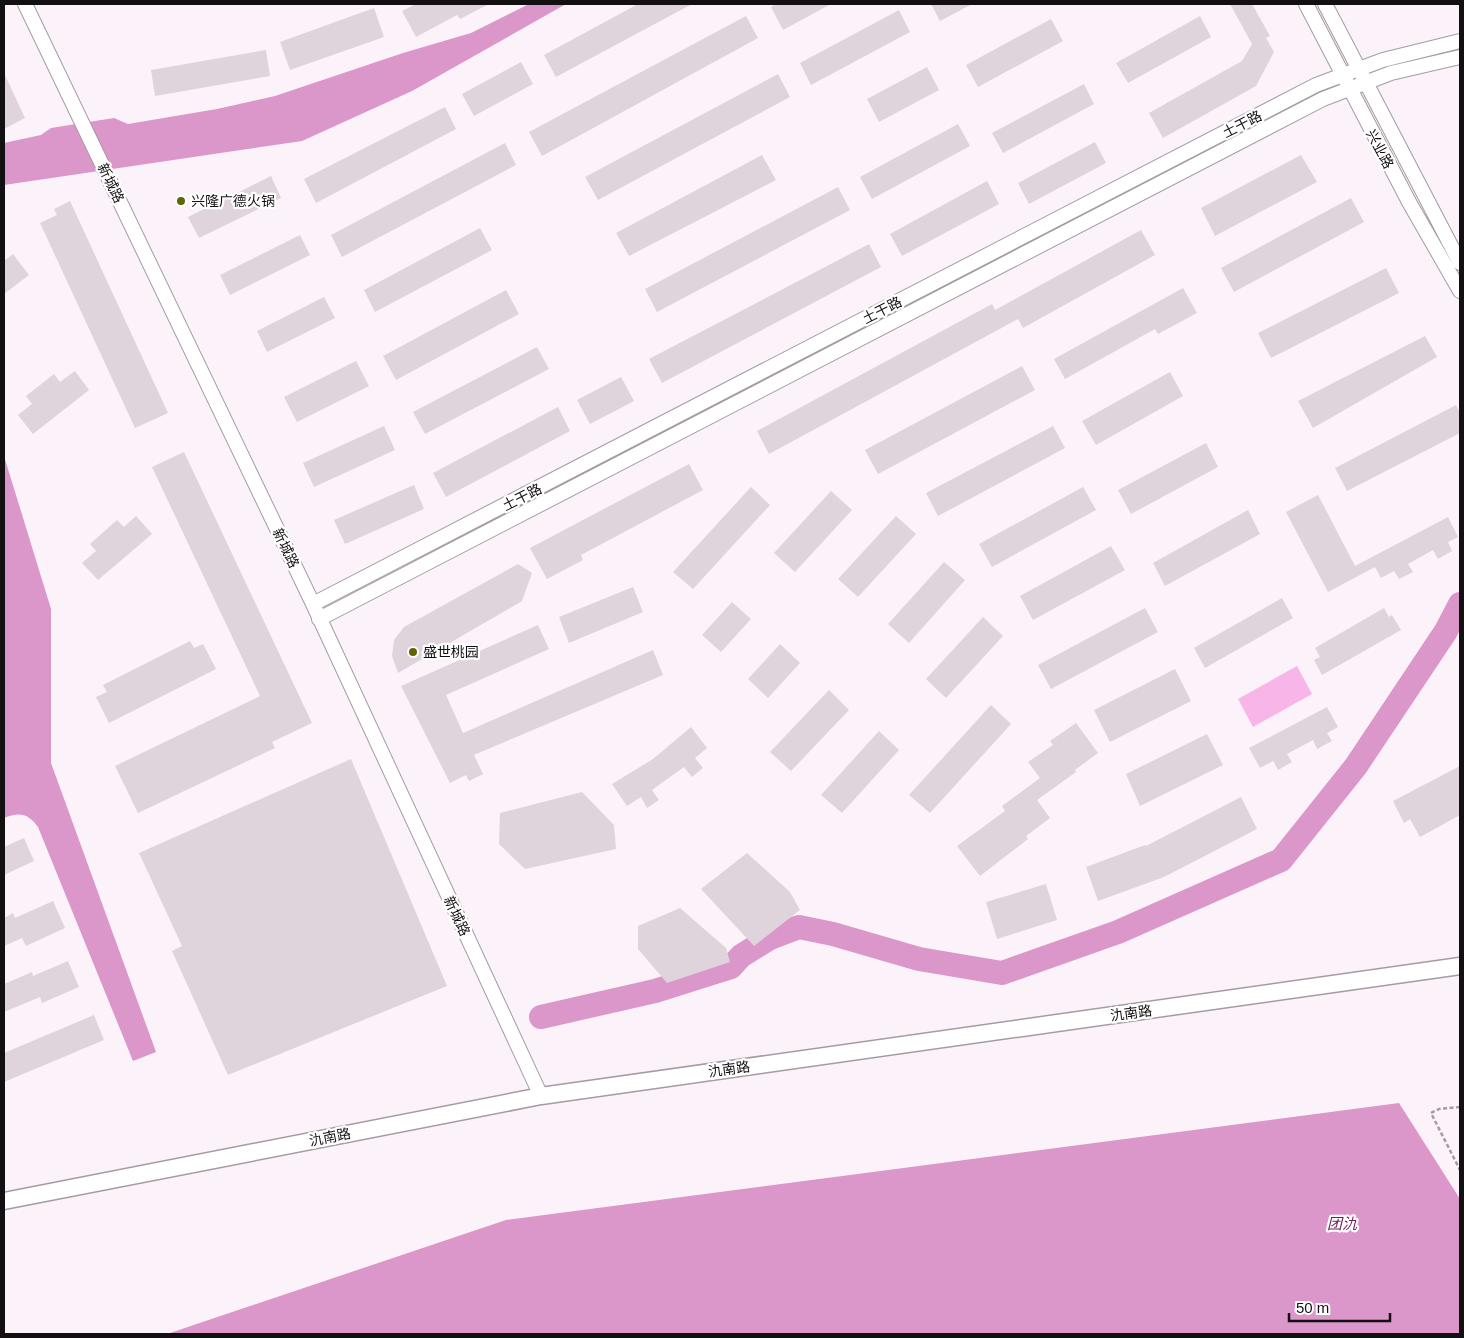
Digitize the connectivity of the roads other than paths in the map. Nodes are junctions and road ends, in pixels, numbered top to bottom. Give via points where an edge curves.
1 (25, 4) edge
2 (1306, 4) edge
3 (1325, 4) edge
4 (1460, 41) edge
5 (1460, 57) edge
6 (1360, 68) junction
7 (1343, 75) junction
8 (1367, 82) junction
9 (1349, 89) junction
10 (1460, 263) edge
11 (1460, 292) edge
12 (313, 604) junction
13 (320, 619) junction
14 (1460, 966) edge
15 (540, 1096) junction
16 (4, 1201) edge

1 - 12 street, 新城路
2 - 7 street, 兴业路
3 - 6 street, 兴业路
4 - 6 street, 土干路
5 - 8 street, 土干路
6 - 7 street, 土干路
6 - 8 street, 兴业路
7 - 9 street, 兴业路
7 - 12 street, 土干路 via 1308,90
8 - 9 street, 土干路
8 - 10 street, 兴业路
9 - 11 street, 兴业路
9 - 13 street, 土干路 via 1314,103
12 - 13 street, 新城路
13 - 15 street, 新城路
14 - 15 main road, 氿南路
15 - 16 main road, 氿南路

